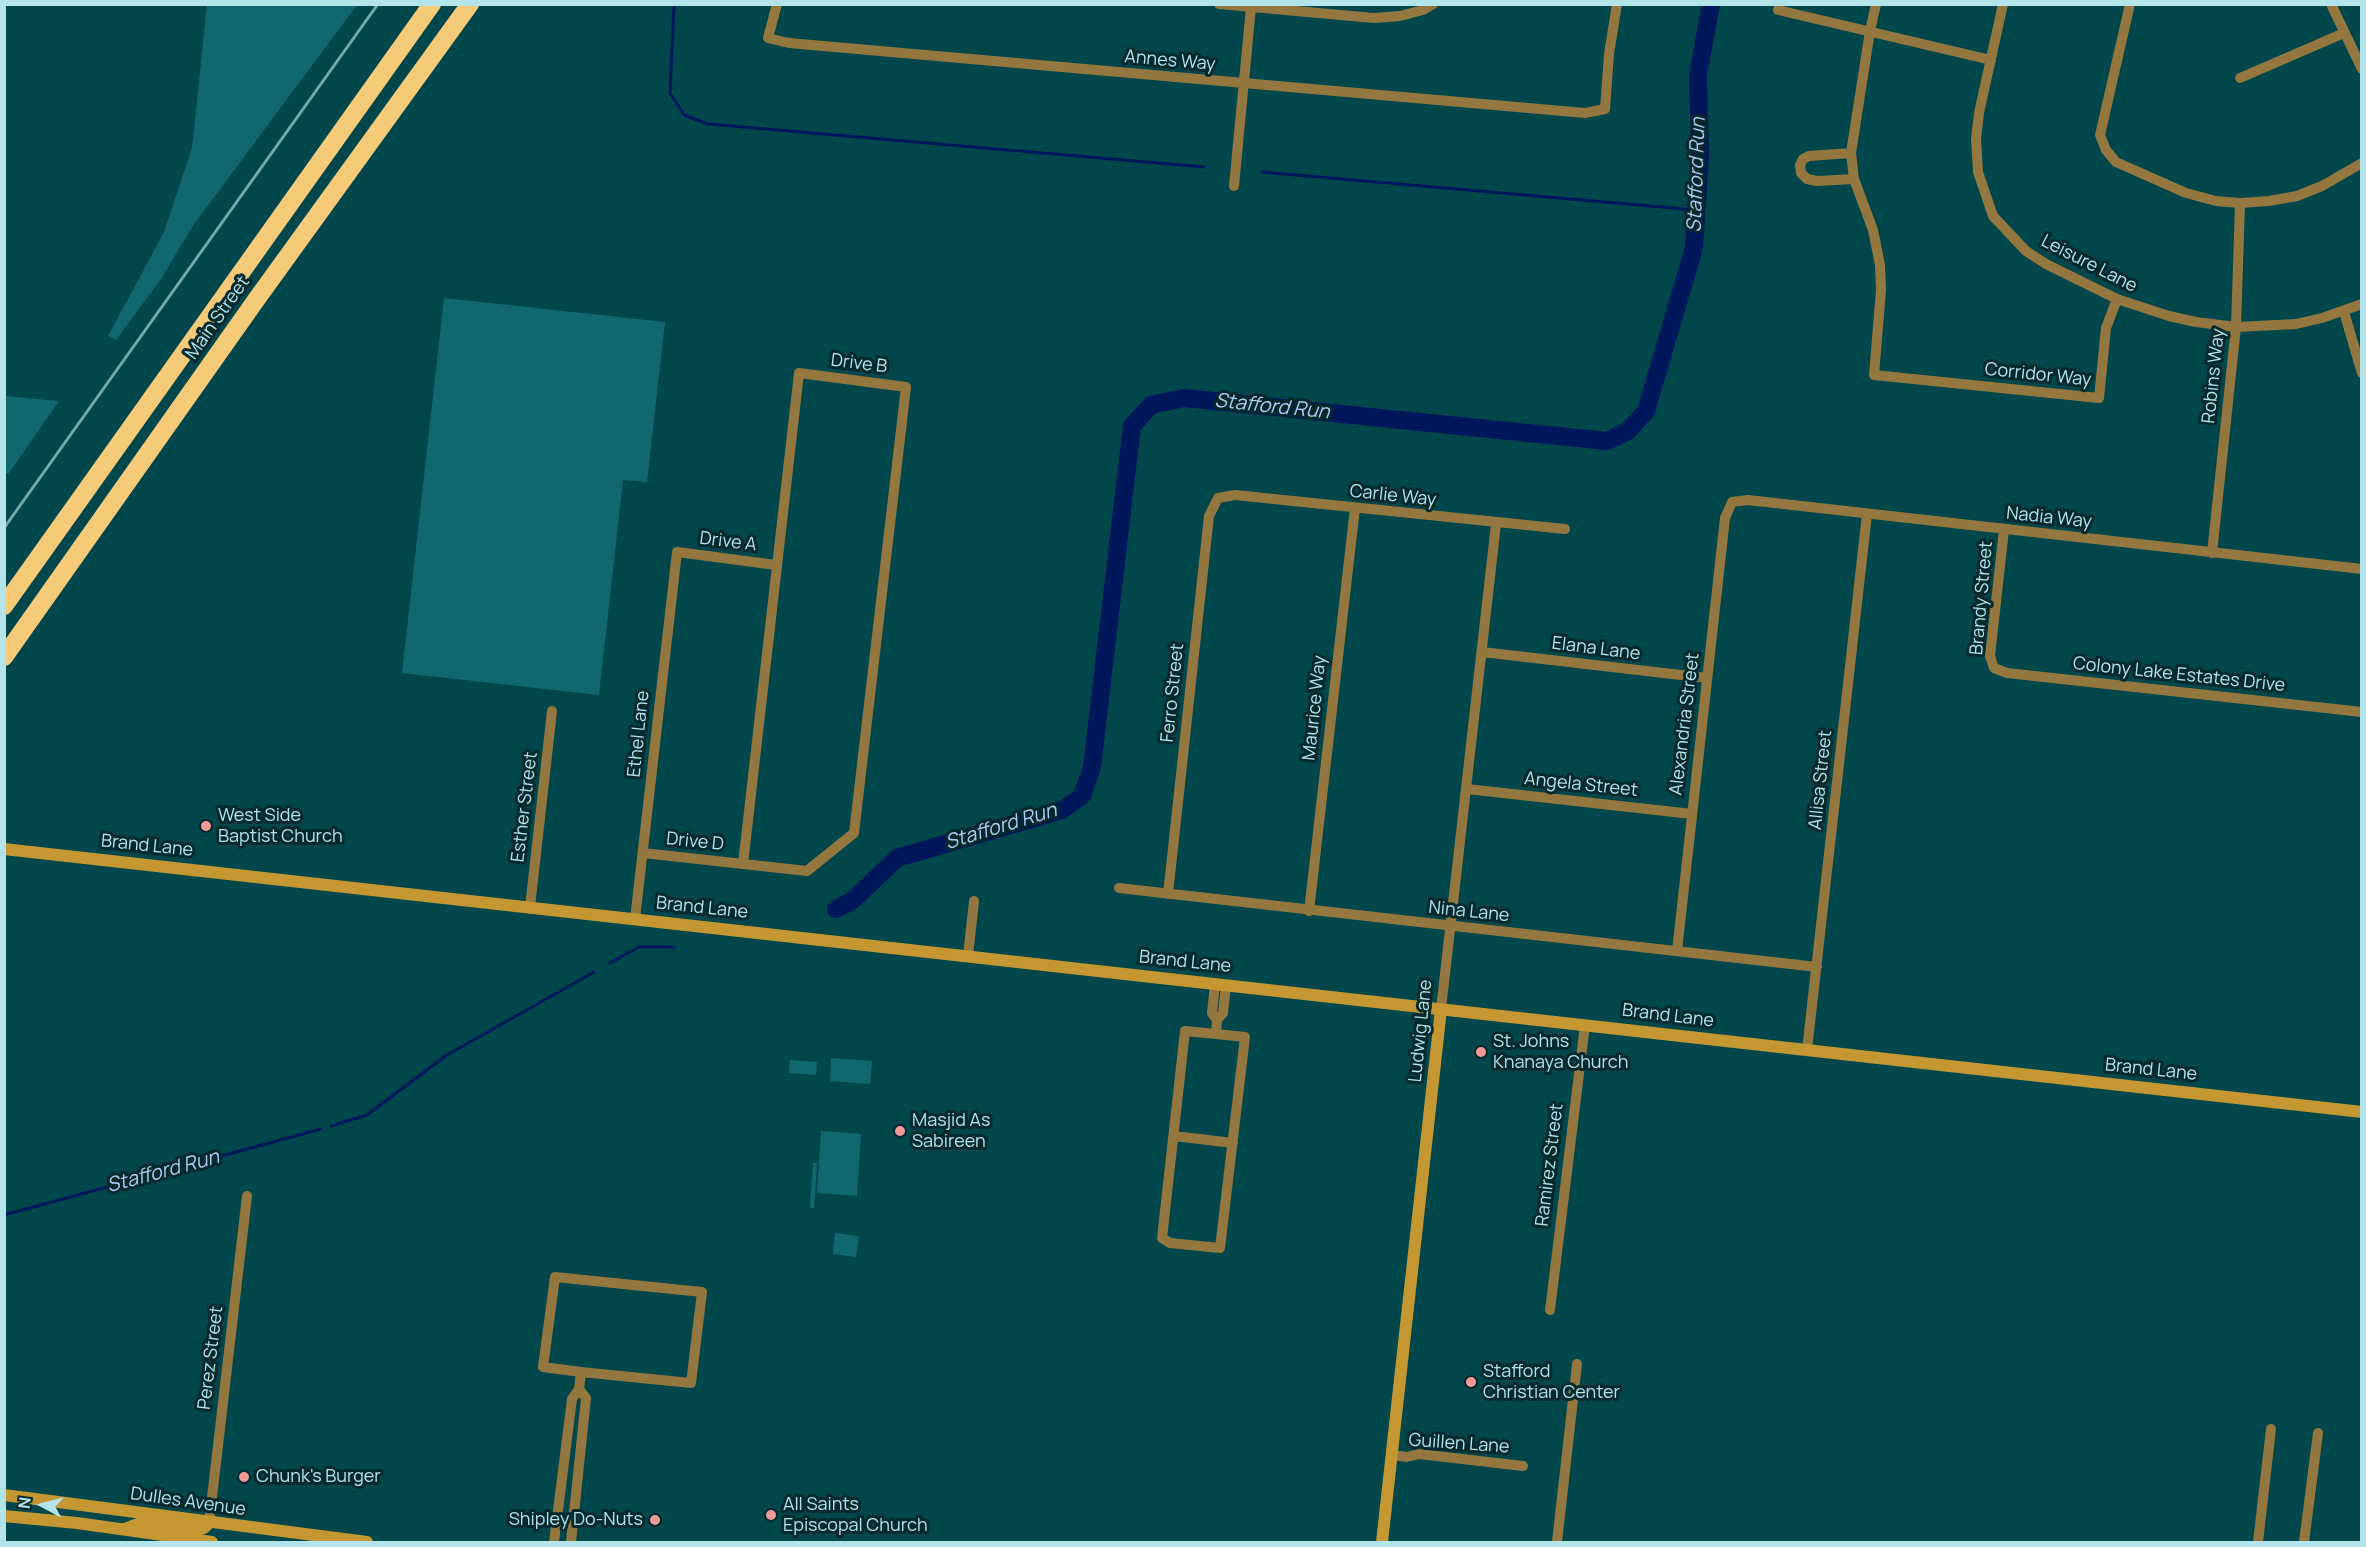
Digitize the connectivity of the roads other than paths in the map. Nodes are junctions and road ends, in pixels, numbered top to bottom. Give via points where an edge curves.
1 (432, 4) edge
2 (470, 4) edge
3 (777, 4) edge
4 (1220, 4) edge
5 (1433, 4) edge
6 (1617, 4) edge
7 (1876, 4) edge
8 (2003, 4) edge
9 (2130, 4) edge
10 (2331, 4) edge
11 (1251, 7) junction
12 (1778, 10) dead end
13 (1870, 31) junction
14 (2344, 33) junction
15 (1990, 60) junction
16 (2361, 69) edge
17 (2240, 78) dead end
18 (1243, 84) junction
19 (1851, 153) junction
20 (2361, 163) edge
21 (1854, 179) junction
22 (1234, 186) dead end
23 (2240, 203) junction
24 (2117, 299) junction
25 (2361, 304) edge
26 (2344, 312) junction
27 (2236, 327) junction
28 (2361, 374) edge
29 (1218, 498) joint
30 (1732, 502) joint
31 (1354, 508) junction
32 (1867, 514) junction
33 (1496, 524) junction
34 (1565, 530) dead end
35 (2004, 530) junction
36 (677, 552) joint
37 (2212, 553) junction
38 (776, 565) junction
39 (2361, 569) edge
40 (4, 606) edge
41 (1482, 652) junction
42 (4, 657) edge
43 (1994, 668) joint
44 (1707, 678) junction
45 (552, 711) dead end
46 (2361, 712) edge
47 (1467, 789) junction
48 (1692, 814) junction
49 (4, 849) edge
50 (643, 853) junction
51 (743, 864) junction
52 (1119, 888) dead end
53 (1168, 894) junction
54 (974, 901) dead end
55 (530, 907) junction
56 (1309, 911) junction
57 (635, 919) junction
58 (1451, 927) junction
59 (1677, 951) junction
60 (968, 956) junction
61 (1817, 967) junction
62 (1221, 985) junction
63 (1442, 1009) junction
64 (1585, 1025) junction
65 (1216, 1034) junction
66 (1808, 1050) junction
67 (2361, 1112) edge
68 (1174, 1136) junction
69 (1233, 1143) junction
70 (247, 1196) dead end
71 (1550, 1310) dead end
72 (1577, 1364) dead end
73 (581, 1372) junction
74 (579, 1389) junction
75 (2271, 1429) dead end
76 (2318, 1433) dead end
77 (1392, 1455) junction
78 (1523, 1466) dead end
79 (4, 1495) edge
80 (4, 1516) edge
81 (209, 1523) junction
82 (123, 1530) junction
83 (212, 1542) edge
84 (367, 1542) edge
85 (554, 1542) edge
86 (571, 1542) edge
87 (1382, 1542) edge
88 (1557, 1542) edge
89 (2259, 1542) edge
90 (2304, 1542) edge

1 - 40 highway, Main Street
2 - 42 highway, Main Street
3 - 18 street, Annes Way via 768,38 789,43
4 - 11 street
5 - 11 street via 1400,16 1374,18
6 - 18 street, Annes Way via 1605,109 1585,113
7 - 13 street
8 - 15 street, Leisure Lane
9 - 23 street via 2100,135 2106,150 2116,162 2186,193
10 - 14 street
11 - 18 street
12 - 13 street
13 - 15 street
13 - 19 street
14 - 16 street
14 - 17 street
15 - 24 street, Leisure Lane via 1976,139 1978,172 1993,216 2032,255
18 - 22 street
19 - 21 street
19 - 21 street via 1809,156 1800,165 1801,173 1818,181
20 - 23 street via 2297,196
21 - 24 street, Corridor Way via 1873,230 1880,264 1874,375 2099,398 2106,328
23 - 27 street, Robins Way
24 - 27 street, Leisure Lane via 2169,316
25 - 26 street, Leisure Lane
26 - 27 street, Leisure Lane via 2296,324
26 - 28 street
27 - 37 street, Robins Way
29 - 31 street, Carlie Way via 1235,495
29 - 53 street, Ferro Street via 1209,516
30 - 32 street, Nadia Way via 1748,500
30 - 44 street, Alexandria Street via 1725,518
31 - 33 street, Carlie Way
31 - 56 street, Maurice Way
32 - 35 street, Nadia Way
32 - 61 street, Allisa Street
33 - 34 street, Carlie Way
33 - 41 street, Ludwig Lane
35 - 37 street, Nadia Way
35 - 43 street, Brandy Street via 1990,656
36 - 38 street, Drive A
36 - 50 street, Ethel Lane
37 - 39 street, Nadia Way
38 - 51 street, Drive B
38 - 51 street, Drive B via 799,373 906,387 854,833 807,871
41 - 44 street, Elana Lane
41 - 47 street, Ludwig Lane
43 - 46 street, Colony Lake Estates Drive via 2007,673
44 - 48 street, Alexandria Street
45 - 55 street, Esther Street
47 - 48 street, Angela Street
47 - 58 street, Ludwig Lane
48 - 59 street, Alexandria Street
49 - 55 street, Brand Lane
50 - 51 street, Drive D
50 - 57 street, Ethel Lane
52 - 53 street, Nina Lane
53 - 56 street, Nina Lane
54 - 60 street
55 - 57 street, Brand Lane
56 - 58 street, Nina Lane
57 - 60 street, Brand Lane
58 - 59 street, Nina Lane
58 - 63 street, Ludwig Lane
59 - 61 street, Nina Lane
60 - 62 street, Brand Lane
61 - 66 street, Allisa Street
62 - 63 street, Brand Lane
62 - 65 street via 1223,1013 1217,1020
63 - 64 street, Brand Lane
63 - 77 street, Ludwig Lane
64 - 66 street, Brand Lane
64 - 71 street, Ramirez Street
65 - 68 street via 1185,1031
65 - 69 street via 1245,1037
66 - 67 street, Brand Lane
68 - 69 street
68 - 69 street via 1162,1238 1170,1243 1220,1248
70 - 81 street, Perez Street
72 - 88 street
73 - 73 street via 543,1367 555,1276 702,1292 691,1383
73 - 74 street
74 - 85 street via 572,1399
74 - 86 street via 586,1398
75 - 89 street
76 - 90 street
77 - 78 street, Guillen Lane via 1419,1454
77 - 87 street, Ludwig Lane
79 - 81 street, Dulles Avenue
80 - 82 street, Dulles Avenue
81 - 82 street via 192,1530 140,1523
81 - 84 street, Dulles Avenue
82 - 83 street, Dulles Avenue

